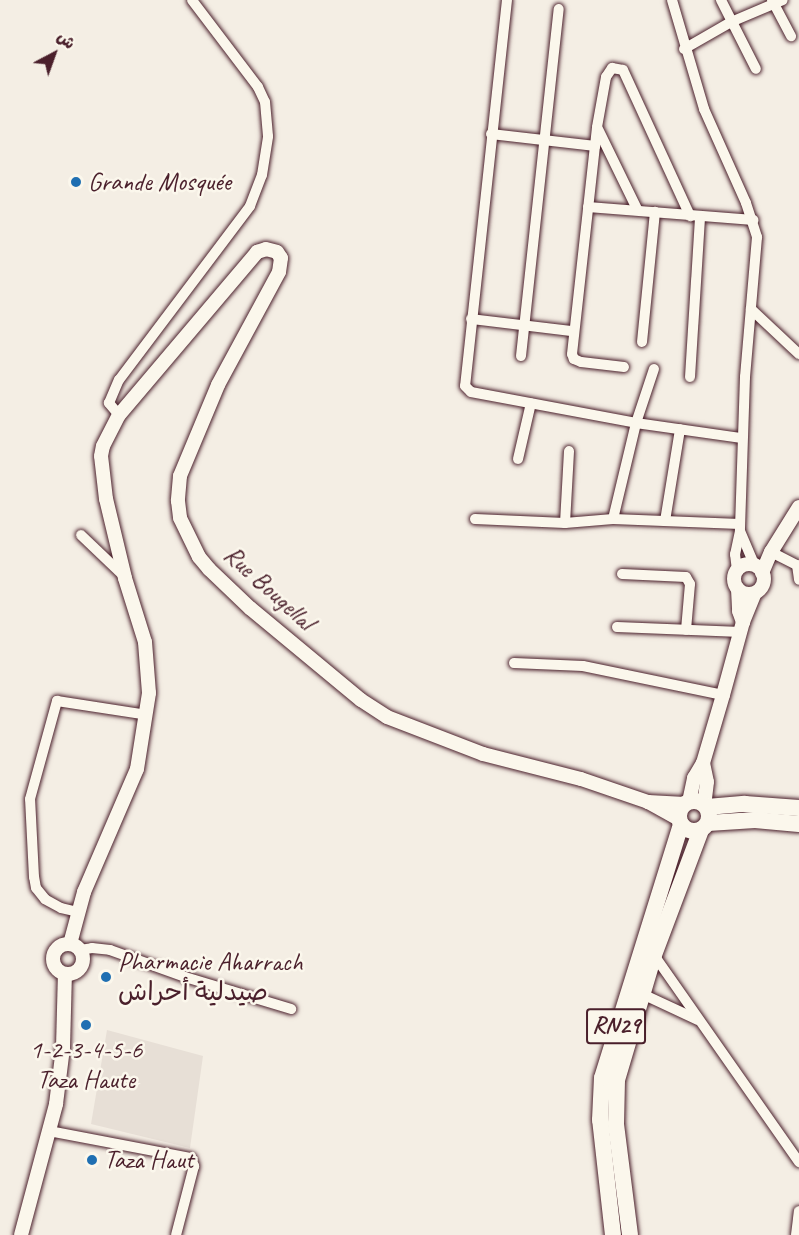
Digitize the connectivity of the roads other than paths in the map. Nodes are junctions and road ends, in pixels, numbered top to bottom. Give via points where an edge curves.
1 (192, 0) edge
2 (507, 0) edge
3 (672, 0) edge
4 (721, 0) edge
5 (776, 1) edge
6 (559, 9) dead end
7 (731, 22) junction
8 (791, 36) dead end
9 (684, 48) junction
10 (756, 69) dead end
11 (597, 127) junction
12 (491, 134) junction
13 (544, 140) junction
14 (595, 146) junction
15 (588, 207) junction
16 (637, 209) junction
17 (655, 212) junction
18 (695, 217) junction
19 (753, 220) junction
20 (751, 309) junction
21 (471, 319) junction
22 (525, 324) junction
23 (572, 330) junction
24 (642, 342) dead end
25 (799, 354) edge
26 (521, 356) dead end
27 (624, 367) dead end
28 (654, 369) dead end
29 (690, 377) dead end
30 (531, 403) junction
31 (123, 410) junction
32 (636, 423) junction
33 (680, 429) junction
34 (742, 438) junction
35 (569, 451) dead end
36 (518, 459) dead end
37 (799, 507) edge
38 (475, 519) dead end
39 (613, 519) junction
40 (665, 521) junction
41 (565, 523) junction
42 (740, 527) junction
43 (81, 535) dead end
44 (771, 552) junction
45 (798, 566) edge
46 (759, 569) junction
47 (737, 571) junction
48 (622, 574) dead end
49 (125, 578) junction
50 (799, 580) edge
51 (738, 589) junction
52 (754, 593) junction
53 (617, 627) dead end
54 (742, 627) junction
55 (686, 630) junction
56 (514, 663) dead end
57 (723, 695) junction
58 (147, 715) junction
59 (799, 808) edge
60 (694, 814) junction
61 (799, 824) edge
62 (78, 912) junction
63 (75, 947) junction
64 (654, 955) junction
65 (65, 974) junction
66 (635, 990) junction
67 (291, 1009) dead end
68 (698, 1020) junction
69 (49, 1131) junction
70 (799, 1162) edge
71 (799, 1211) edge
72 (21, 1235) edge
73 (176, 1235) edge
74 (613, 1235) edge
75 (630, 1235) edge
76 (796, 1235) edge

1 - 31 street via 258,87 265,102 268,136 262,175 250,206 119,380 109,403
2 - 12 street
3 - 9 street
4 - 7 street
5 - 7 street
5 - 8 street
6 - 13 street
7 - 9 street
7 - 10 street
9 - 19 street via 704,109
11 - 14 street
11 - 16 street
11 - 18 street via 608,71 616,67 623,70
12 - 13 street
12 - 21 street
13 - 14 street
13 - 22 street
14 - 15 street
15 - 16 street
15 - 23 street
16 - 17 street
17 - 18 street
17 - 24 street
18 - 19 street
18 - 29 street
19 - 20 street via 757,237
20 - 25 street
20 - 34 street
21 - 22 street
21 - 30 street via 466,389
22 - 23 street
22 - 26 street
23 - 27 street via 574,359
28 - 32 street
30 - 32 street
30 - 36 street
31 - 49 street via 106,438 101,456 106,499
31 - 60 street, Rue Bougellal via 257,252 277,252 282,265 279,272 218,385 180,476 180,518 199,557 250,608 387,717 483,754
32 - 33 street
32 - 39 street
33 - 34 street
33 - 40 street
34 - 42 street
35 - 41 street
37 - 44 street
38 - 41 street
39 - 40 street
39 - 41 street
40 - 42 street
42 - 46 street
42 - 47 street via 735,554
43 - 49 street
44 - 45 street
44 - 46 street
45 - 50 street
46 - 47 street via 745,565
46 - 52 street via 762,587
47 - 51 street via 734,580
48 - 55 street via 686,577 690,584
49 - 58 street via 147,656
51 - 52 street
51 - 54 street
52 - 54 street
53 - 55 street
54 - 55 street
54 - 57 street
56 - 57 street via 583,666
57 - 60 street via 703,763 707,782
58 - 62 street via 129,791
58 - 62 street via 57,701 30,799 34,877 36,888 45,899 61,909
59 - 60 main road via 734,804
60 - 61 main road
60 - 64 main road, RN29
60 - 66 main road, RN29
62 - 63 street
63 - 65 street via 82,961 80,969
63 - 65 street via 59,947 53,957 56,968
63 - 67 street via 110,950
64 - 66 main road, RN29
64 - 68 street
65 - 69 street via 60,1077
66 - 68 street
66 - 74 main road, RN29 via 604,1067 600,1101
66 - 75 main road, RN29 via 616,1092 616,1124
68 - 70 street
69 - 72 street
69 - 73 street via 192,1158 194,1166
71 - 76 street

